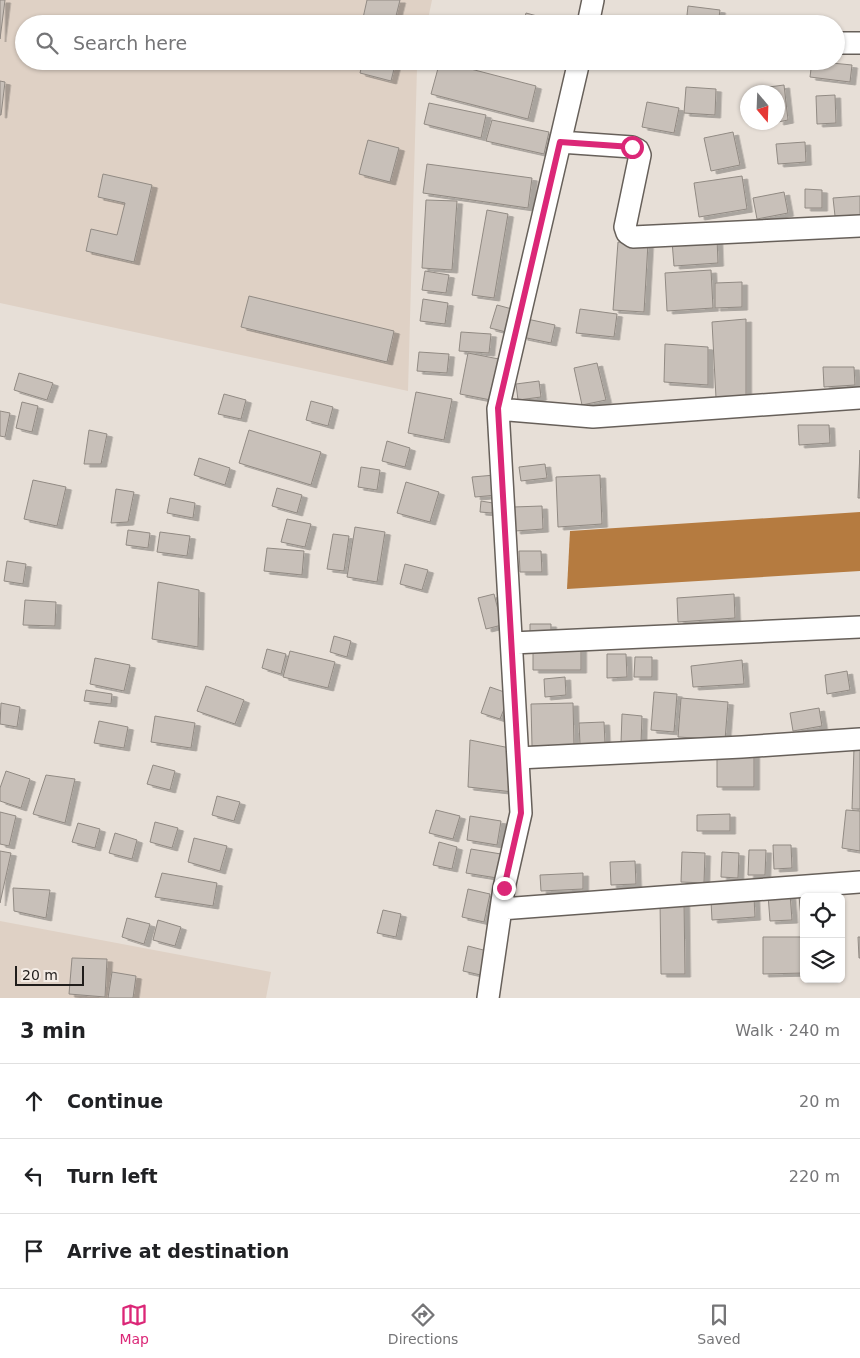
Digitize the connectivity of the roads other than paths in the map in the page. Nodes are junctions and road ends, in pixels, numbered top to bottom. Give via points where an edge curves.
1 (593, 0) edge
2 (590, 15) edge
3 (845, 43) edge
4 (860, 43) edge
5 (577, 70) edge
6 (560, 142) junction
7 (860, 226) edge
8 (860, 398) edge
9 (498, 408) junction
10 (860, 627) edge
11 (512, 642) junction
12 (860, 739) edge
13 (518, 758) junction
14 (860, 882) edge
15 (501, 909) junction
16 (488, 998) edge

1 - 2 street
3 - 4 street
5 - 6 street
6 - 7 street via 638,150 640,155 625,227 633,237
6 - 9 street
8 - 9 street via 593,417
9 - 11 street
10 - 11 street
11 - 13 street
12 - 13 street
13 - 15 street via 521,813
14 - 15 street
15 - 16 street

